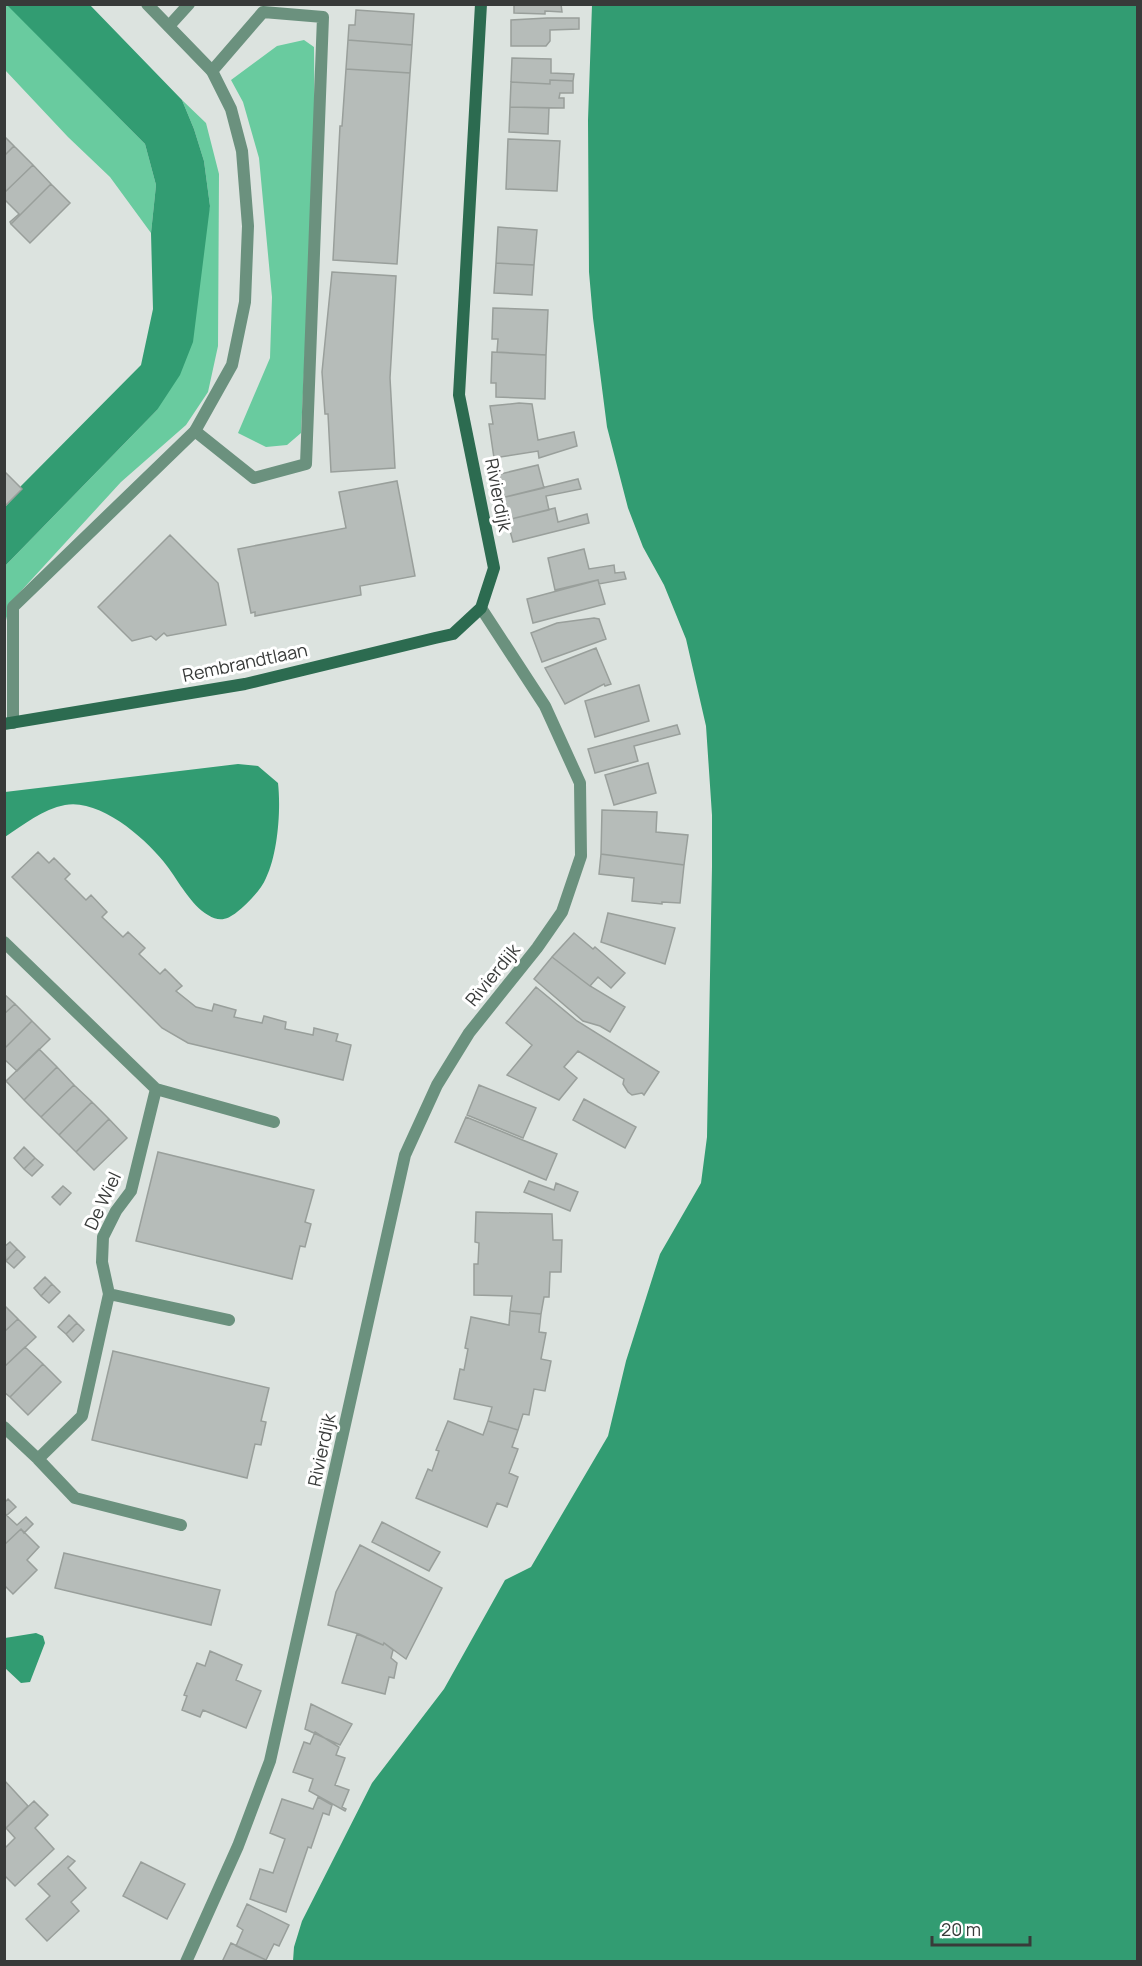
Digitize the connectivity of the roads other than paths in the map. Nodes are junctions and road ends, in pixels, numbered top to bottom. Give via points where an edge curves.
1 (147, 4) edge
2 (189, 4) edge
3 (481, 4) edge
4 (169, 26) junction
5 (212, 71) junction
6 (195, 431) junction
7 (481, 608) junction
8 (9, 724) edge
9 (4, 942) edge
10 (156, 1089) junction
11 (274, 1122) dead end
12 (109, 1294) junction
13 (229, 1320) dead end
14 (4, 1427) edge
15 (38, 1459) junction
16 (181, 1525) dead end
17 (186, 1962) edge

1 - 4 street
2 - 4 street
3 - 7 street, Rivierdijk via 459,395 494,568
4 - 5 street
5 - 6 street via 231,109 242,151 248,226 245,302 232,365
5 - 6 street via 263,12 323,17 306,464 254,478
6 - 8 street via 13,607
7 - 8 street, Rembrandtlaan via 453,634 245,684
7 - 17 street, Rivierdijk via 545,706 580,783 582,856 562,912 469,1033 437,1085 405,1155 270,1761 238,1846
9 - 10 street
10 - 11 street
10 - 12 street, De Wiel via 131,1191 103,1238 102,1262
12 - 13 street
12 - 15 street, De Wiel via 82,1416
14 - 15 street
15 - 16 street via 75,1498

